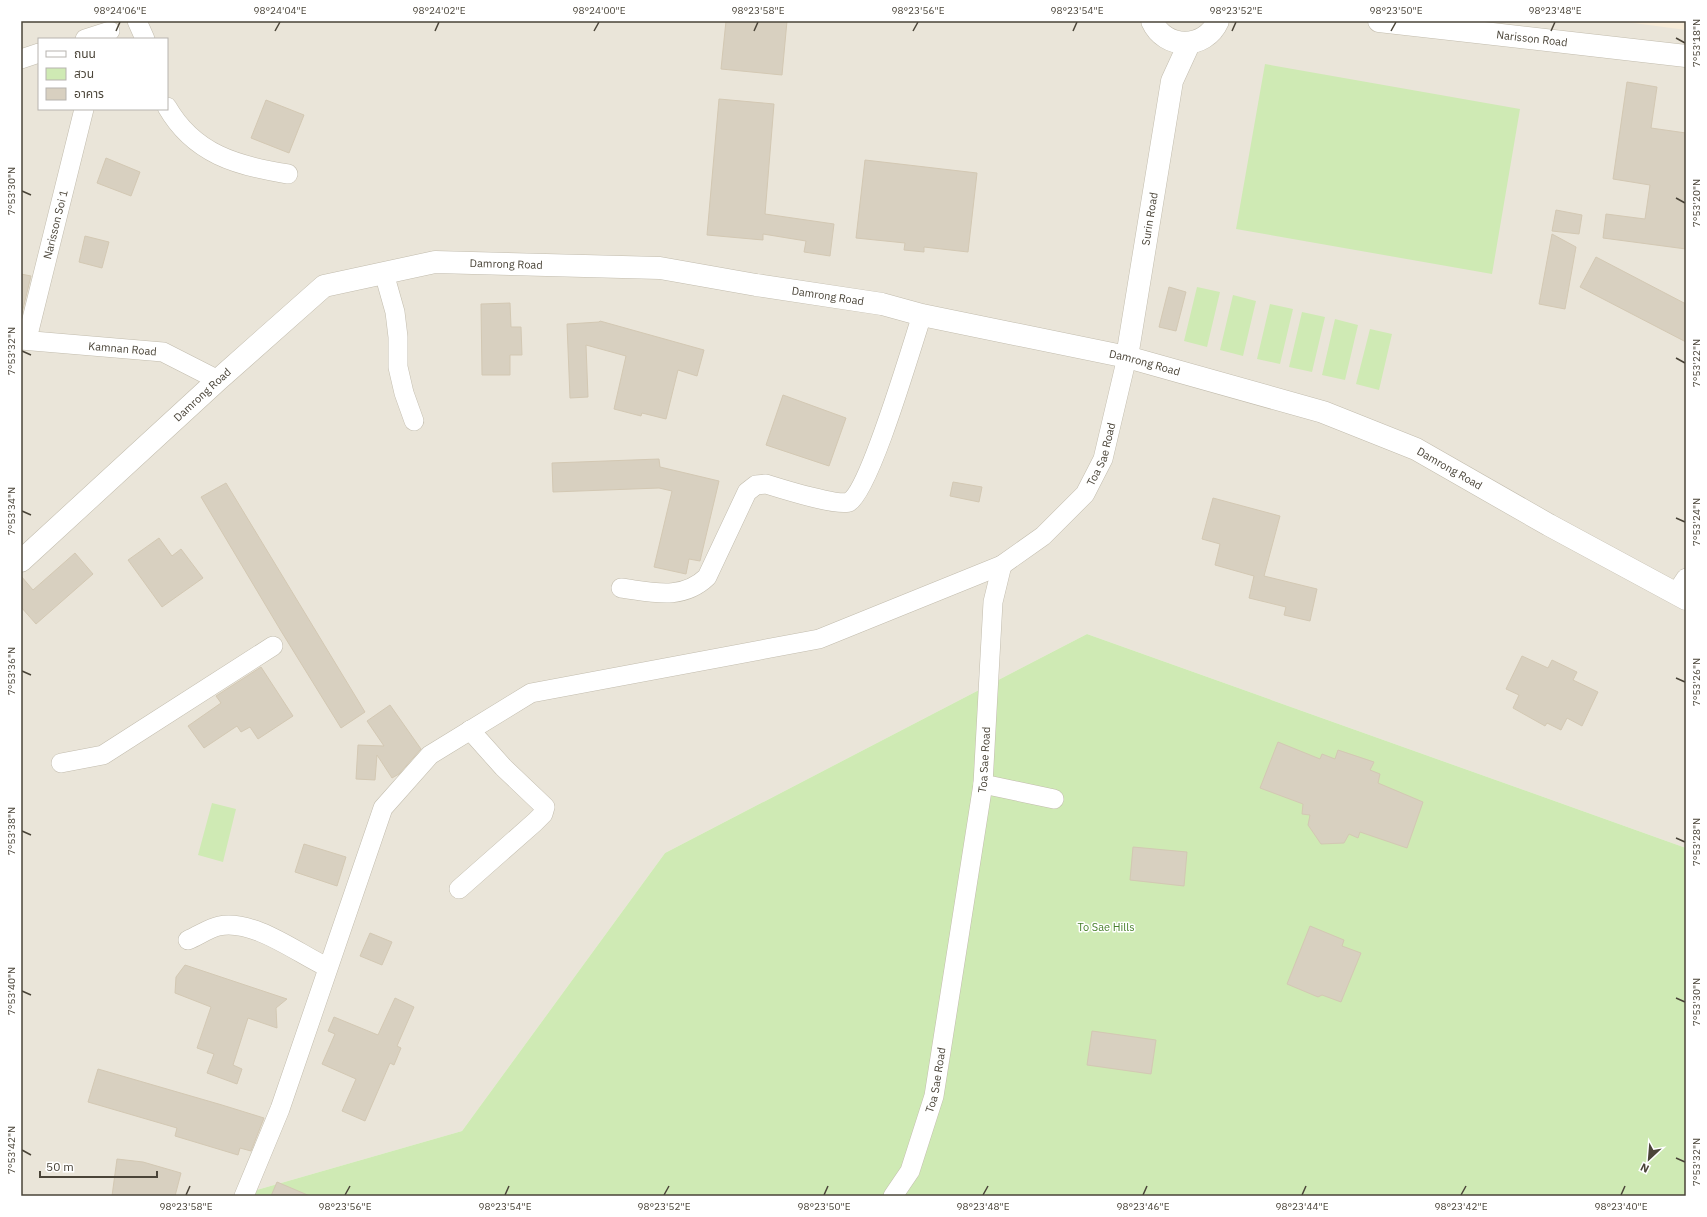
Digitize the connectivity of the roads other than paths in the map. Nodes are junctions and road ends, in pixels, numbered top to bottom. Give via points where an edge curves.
1 (137, 21) edge
2 (1152, 21) edge
3 (1218, 21) edge
4 (1379, 21) edge
5 (1438, 24) edge
6 (110, 30) edge
7 (88, 38) edge
8 (145, 38) edge
9 (1168, 39) junction
10 (1189, 44) junction
11 (38, 53) edge
12 (1686, 56) edge
13 (21, 59) edge
14 (1172, 81) junction
15 (168, 109) edge
16 (84, 110) edge
17 (288, 174) dead end
18 (384, 273) junction
19 (922, 315) junction
20 (24, 340) edge
21 (1127, 357) junction
22 (218, 380) junction
23 (414, 421) dead end
24 (21, 561) edge
25 (1002, 565) junction
26 (621, 588) dead end
27 (1683, 590) edge
28 (273, 646) dead end
29 (470, 730) junction
30 (61, 763) dead end
31 (982, 784) junction
32 (1054, 799) dead end
33 (459, 889) dead end
34 (188, 940) dead end
35 (327, 967) junction
36 (244, 1196) edge
37 (893, 1196) edge

1 - 8 street
2 - 9 street via 1159,32
3 - 10 street via 1209,35
4 - 5 street, Narisson Road
5 - 12 street, Narisson Road
6 - 7 street
9 - 10 street
9 - 14 street, Surin Road
10 - 14 street, Surin Road
11 - 13 street
14 - 21 street, Surin Road
15 - 17 street via 197,143 211,152 255,169
16 - 20 street, Narisson Soi 1
18 - 19 street, Damrong Road via 435,262 660,268 882,304
18 - 22 street, Damrong Road via 324,286
18 - 23 street via 395,312 398,367
19 - 21 street, Damrong Road
19 - 26 street via 879,448 856,496 848,503 833,502 766,484 756,485 747,492 707,577 698,586 687,591 664,593
20 - 22 street, Kamnan Road via 163,352
21 - 25 street, Toa Sae Road via 1103,459 1085,494 1043,536
21 - 27 street, Damrong Road via 1323,412 1416,449 1556,528
22 - 24 street, Damrong Road
25 - 29 street via 819,638 531,693
25 - 31 street, Toa Sae Road via 993,602
28 - 30 street via 103,755
29 - 33 street via 545,807 536,822
29 - 35 street via 430,755 383,808
31 - 32 street
31 - 37 street, Toa Sae Road via 934,1096 910,1171
34 - 35 street via 218,926 246,927 259,931
35 - 36 street via 280,1109

